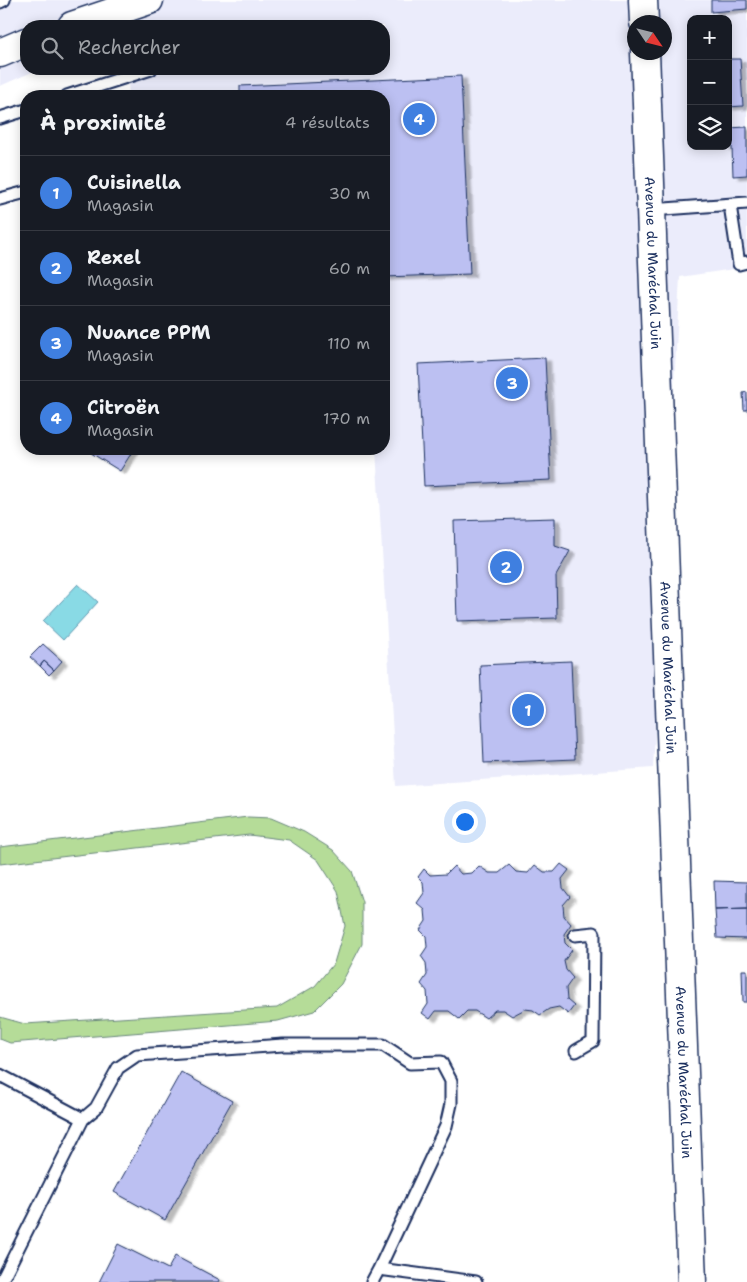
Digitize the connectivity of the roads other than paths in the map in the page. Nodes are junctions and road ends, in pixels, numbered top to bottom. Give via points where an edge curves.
1 (4, 0) edge
2 (150, 0) edge
3 (0, 2) edge
4 (90, 20) edge
5 (20, 45) edge
6 (0, 53) edge
7 (645, 60) edge
8 (132, 75) edge
9 (86, 90) edge
10 (20, 112) edge
11 (0, 118) edge
12 (20, 194) edge
13 (0, 199) edge
14 (747, 203) edge
15 (730, 205) junction
16 (651, 210) junction
17 (747, 262) edge
18 (575, 935) dead end
19 (576, 1051) dead end
20 (0, 1075) edge
21 (82, 1119) junction
22 (379, 1269) junction
23 (1, 1282) edge
24 (372, 1282) edge
25 (476, 1282) edge
26 (692, 1282) edge

1 - 3 lane
2 - 4 main road
5 - 6 main road
7 - 16 main road, Avenue du Maréchal Juin
8 - 9 lane
10 - 11 lane
12 - 13 lane
14 - 15 lane
15 - 16 lane
15 - 17 lane via 739,264
16 - 26 main road, Avenue du Maréchal Juin
18 - 19 lane via 594,933 593,1041
20 - 21 lane
21 - 22 lane via 96,1108 118,1068 136,1055 283,1045 383,1045 410,1063 442,1062 451,1081 451,1104 446,1126
21 - 23 lane
22 - 24 lane
22 - 25 lane

